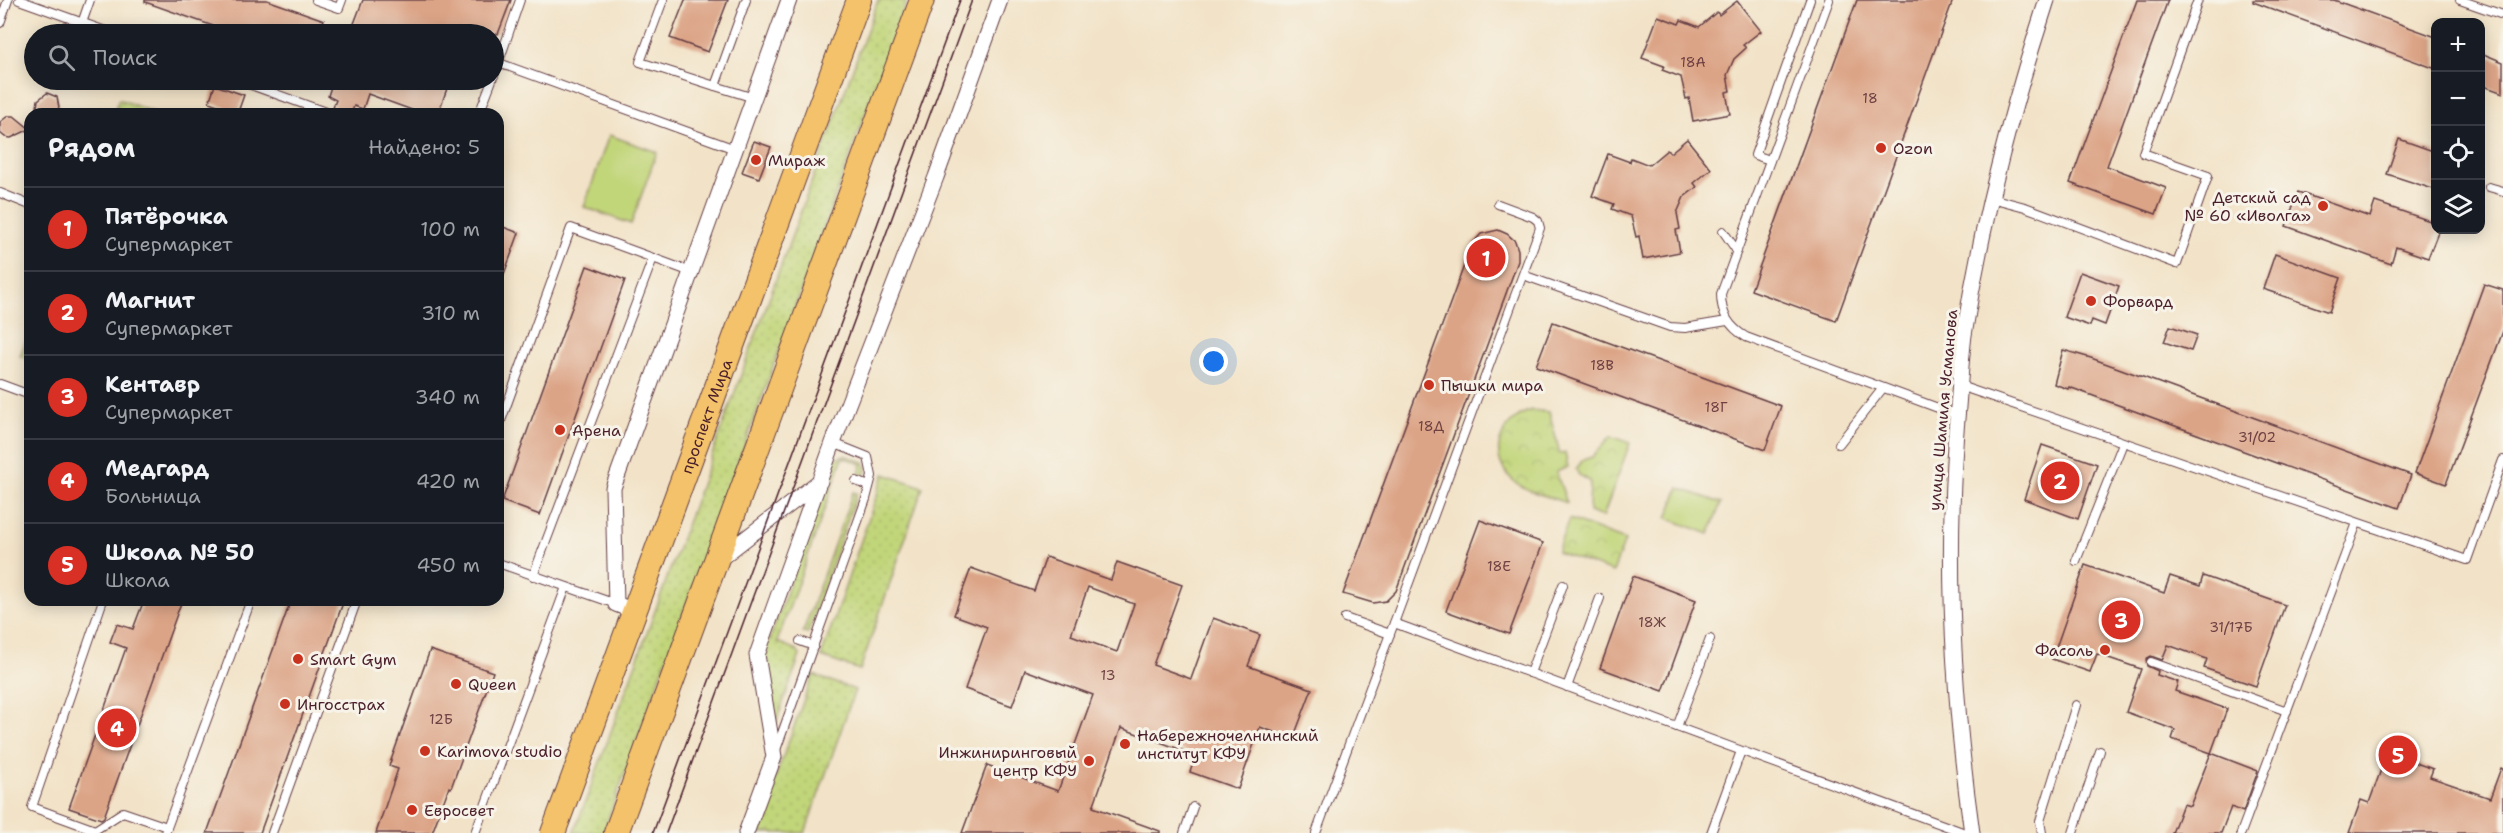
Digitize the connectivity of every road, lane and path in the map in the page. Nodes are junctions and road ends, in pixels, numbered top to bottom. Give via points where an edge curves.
1 (8, 0) edge
2 (19, 0) edge
3 (90, 0) edge
4 (316, 0) edge
5 (342, 0) edge
6 (520, 0) edge
7 (663, 0) edge
8 (746, 0) edge
9 (789, 0) edge
10 (859, 0) edge
11 (922, 0) edge
12 (1000, 0) edge
13 (1810, 0) edge
14 (1829, 0) edge
15 (2048, 0) edge
16 (2198, 0) edge
17 (2460, 0) edge
18 (2503, 15) edge
19 (0, 23) edge
20 (81, 23) junction
21 (84, 24) edge
22 (504, 48) edge
23 (504, 65) edge
24 (715, 86) junction
25 (265, 90) edge
26 (488, 90) edge
27 (754, 98) junction
28 (314, 108) edge
29 (481, 108) edge
30 (735, 149) junction
31 (1770, 160) junction
32 (2489, 187) dead end
33 (2503, 191) edge
34 (0, 194) edge
35 (1991, 198) junction
36 (24, 203) edge
37 (1498, 204) dead end
38 (1723, 231) dead end
39 (1737, 251) junction
40 (653, 258) junction
41 (691, 272) junction
42 (1523, 275) junction
43 (1727, 321) junction
44 (0, 384) edge
45 (1960, 386) junction
46 (1883, 388) junction
47 (24, 393) edge
48 (504, 413) edge
49 (1957, 415) junction
50 (833, 443) junction
51 (2123, 443) junction
52 (1839, 444) dead end
53 (2503, 460) edge
54 (820, 481) junction
55 (856, 482) dead end
56 (870, 486) junction
57 (2357, 523) junction
58 (716, 561) junction
59 (2076, 561) dead end
60 (504, 565) edge
61 (533, 576) junction
62 (1563, 585) dead end
63 (566, 587) junction
64 (1600, 598) dead end
65 (101, 606) edge
66 (249, 606) edge
67 (355, 606) edge
68 (626, 608) junction
69 (1345, 618) dead end
70 (1394, 623) junction
71 (1390, 634) junction
72 (1710, 639) dead end
73 (800, 641) dead end
74 (814, 646) junction
75 (2151, 662) dead end
76 (1530, 673) junction
77 (1567, 687) junction
78 (2076, 705) dead end
79 (2287, 711) junction
80 (1677, 727) junction
81 (2100, 750) dead end
82 (1741, 751) junction
83 (774, 757) junction
84 (1193, 807) dead end
85 (166, 830) edge
86 (1713, 832) edge
87 (272, 833) edge
88 (475, 833) edge
89 (553, 833) edge
90 (616, 833) edge
91 (746, 833) edge
92 (1184, 833) edge
93 (1316, 833) edge
94 (1965, 833) edge
95 (1972, 833) edge
96 (2042, 833) edge
97 (2073, 833) edge
98 (2241, 833) edge

1 - 19 lane
2 - 20 lane
3 - 20 lane
4 - 5 lane via 339,8
6 - 22 lane
7 - 24 lane via 640,62
8 - 24 lane
9 - 27 street
10 - 68 main road, проспект Мира
11 - 58 main road
12 - 50 street
13 - 31 lane via 1755,154
14 - 31 lane
15 - 35 street, улица Шамиля Усманова via 2023,75
16 - 35 lane via 2143,153 2208,176 2177,264
17 - 18 lane
20 - 21 lane
23 - 30 lane
24 - 27 lane
25 - 28 lane
26 - 29 lane
27 - 30 street
30 - 41 street
31 - 39 lane
32 - 33 lane
34 - 36 lane
35 - 45 street, улица Шамиля Усманова via 1964,337
37 - 42 lane via 1533,217 1540,224
38 - 39 lane
39 - 43 lane via 1721,294
40 - 41 lane
40 - 48 lane via 572,228
40 - 61 lane
41 - 68 street via 613,488
42 - 43 lane via 1670,327
42 - 70 lane
43 - 46 lane via 1746,337
44 - 47 lane
45 - 49 street, улица Шамиля Усманова
45 - 51 lane
46 - 49 lane
46 - 52 lane
49 - 95 street, улица Шамиля Усманова via 1951,544 1954,675
50 - 54 street
50 - 56 lane via 868,457
51 - 57 lane
51 - 59 lane
53 - 57 lane via 2467,560
54 - 58 street
54 - 83 street via 757,655
55 - 56 lane
56 - 74 lane
57 - 79 lane
58 - 90 main road
60 - 61 lane
61 - 63 lane
62 - 76 lane
63 - 68 lane
63 - 88 lane
64 - 77 lane
65 - 85 lane via 32,807 95,830 123,812
66 - 85 lane
67 - 87 lane
68 - 89 main road, проспект Мира
69 - 71 lane
70 - 71 lane
70 - 76 lane
71 - 93 lane
72 - 80 lane
73 - 74 lane
74 - 83 lane
75 - 79 lane
76 - 77 lane
77 - 80 lane
78 - 96 lane via 2040,821
79 - 98 lane
80 - 82 lane
81 - 97 lane
82 - 86 lane
82 - 94 lane
83 - 91 street
84 - 92 lane

